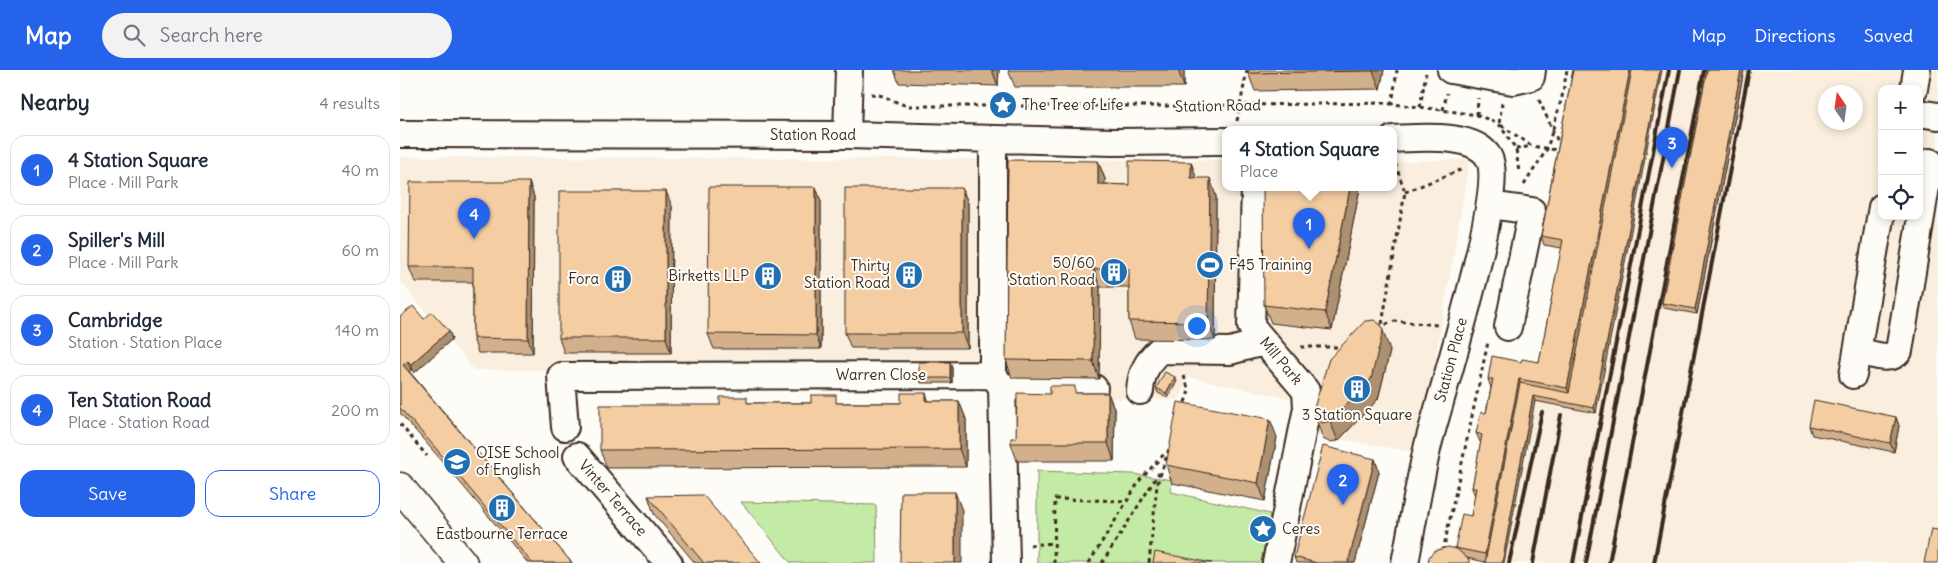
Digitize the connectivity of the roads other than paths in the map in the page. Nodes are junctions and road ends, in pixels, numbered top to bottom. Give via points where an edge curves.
1 (1451, 70) edge
2 (1917, 70) edge
3 (1482, 73) edge
4 (1531, 73) edge
5 (849, 82) edge
6 (1915, 85) edge
7 (1923, 114) edge
8 (1938, 116) edge
9 (1222, 133) edge
10 (400, 134) edge
11 (847, 135) junction
12 (993, 139) junction
13 (1397, 139) edge
14 (1930, 162) dead end
15 (1255, 191) edge
16 (1490, 205) junction
17 (1923, 205) edge
18 (1880, 220) edge
19 (1920, 220) edge
20 (1499, 330) road end
21 (1265, 344) junction
22 (998, 381) junction
23 (1094, 388) dead end
24 (1140, 391) dead end
25 (565, 427) dead end
26 (577, 456) dead end
27 (400, 487) edge
28 (463, 563) edge
29 (669, 563) edge
30 (1006, 563) edge
31 (1276, 563) edge
32 (1406, 563) edge

1 - 3 street
2 - 6 street
3 - 4 street via 1512,81
5 - 11 street
7 - 8 street
9 - 12 street, Station Road via 1113,142
10 - 11 street, Station Road
11 - 12 street, Station Road
12 - 22 street
13 - 16 street, Station Place via 1455,139 1474,144 1489,158
14 - 17 street
15 - 21 street, Mill Park via 1251,326
16 - 20 street via 1517,202 1532,211
16 - 32 street, Station Place via 1425,459
18 - 19 street via 1855,363 1895,356 1899,351
21 - 24 street via 1230,351 1160,350 1151,358 1141,379
21 - 31 street, Mill Park via 1306,391 1307,408
22 - 23 street, Warren Close
22 - 25 street, Warren Close via 561,376
22 - 30 street
26 - 29 street, Vinter Terrace
27 - 28 main road

